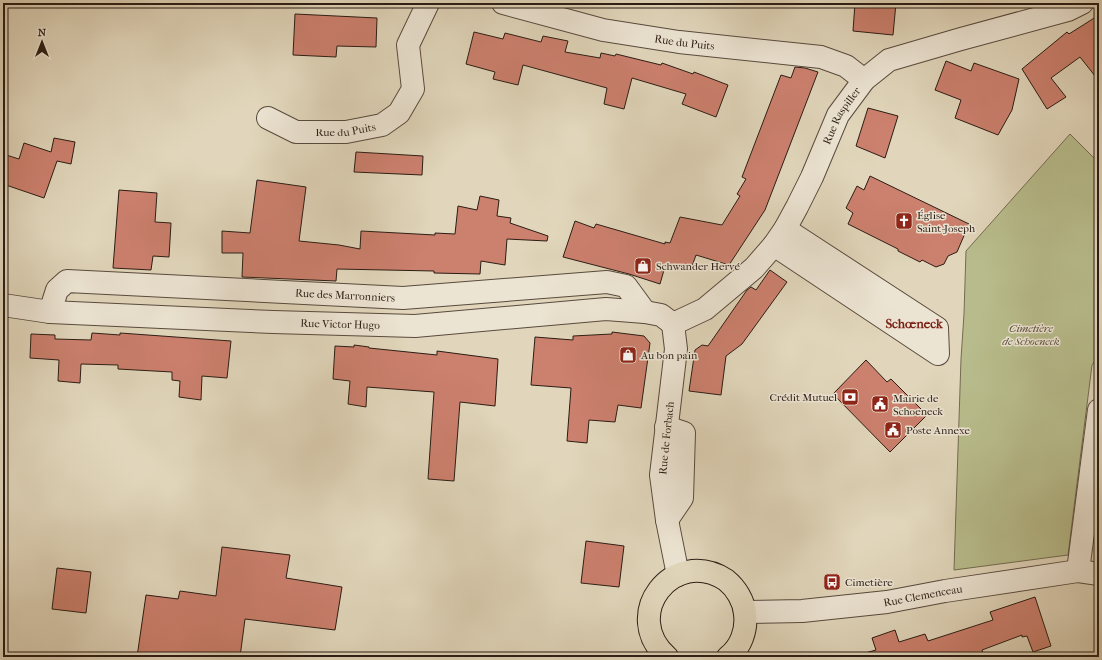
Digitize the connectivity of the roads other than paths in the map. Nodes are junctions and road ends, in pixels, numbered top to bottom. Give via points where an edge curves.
1 (428, 3) edge
2 (503, 3) edge
3 (1082, 3) edge
4 (1029, 12) edge
5 (864, 80) junction
6 (268, 118) dead end
7 (779, 237) junction
8 (3, 305) edge
9 (50, 312) junction
10 (646, 312) junction
11 (673, 324) junction
12 (1099, 410) edge
13 (1089, 573) edge
14 (678, 575) junction
15 (745, 612) junction
16 (661, 655) edge
17 (729, 656) edge

1 - 6 street, Rue du Puits via 408,45 413,89 399,113 382,125 346,132 296,132
2 - 5 street, Rue du Puits via 603,30 679,42 821,57 846,66
3 - 4 street, Rue Raspiller via 1068,10
4 - 5 street, Rue Raspiller via 961,39 889,60
5 - 7 street, Rue Raspiller via 838,116 812,176
7 - 7 street via 938,354 936,328
7 - 11 street, Rue Raspiller via 754,268 705,309
8 - 9 street, Rue Victor Hugo
9 - 10 street, Rue Victor Hugo via 415,326 606,309
9 - 10 street, Rue des Marronniers via 57,290 67,281 403,298 607,282 626,286
10 - 11 street, Rue Victor Hugo via 661,315
11 - 14 street, Rue de Forbach via 676,349 666,427 684,434 682,498 667,520
12 - 13 street
13 - 15 street, Rue Clemenceau via 945,591 887,602 802,610
14 - 15 main road via 704,571 720,577 734,588
14 - 16 main road via 656,592 650,609 649,628
15 - 17 main road via 743,636

